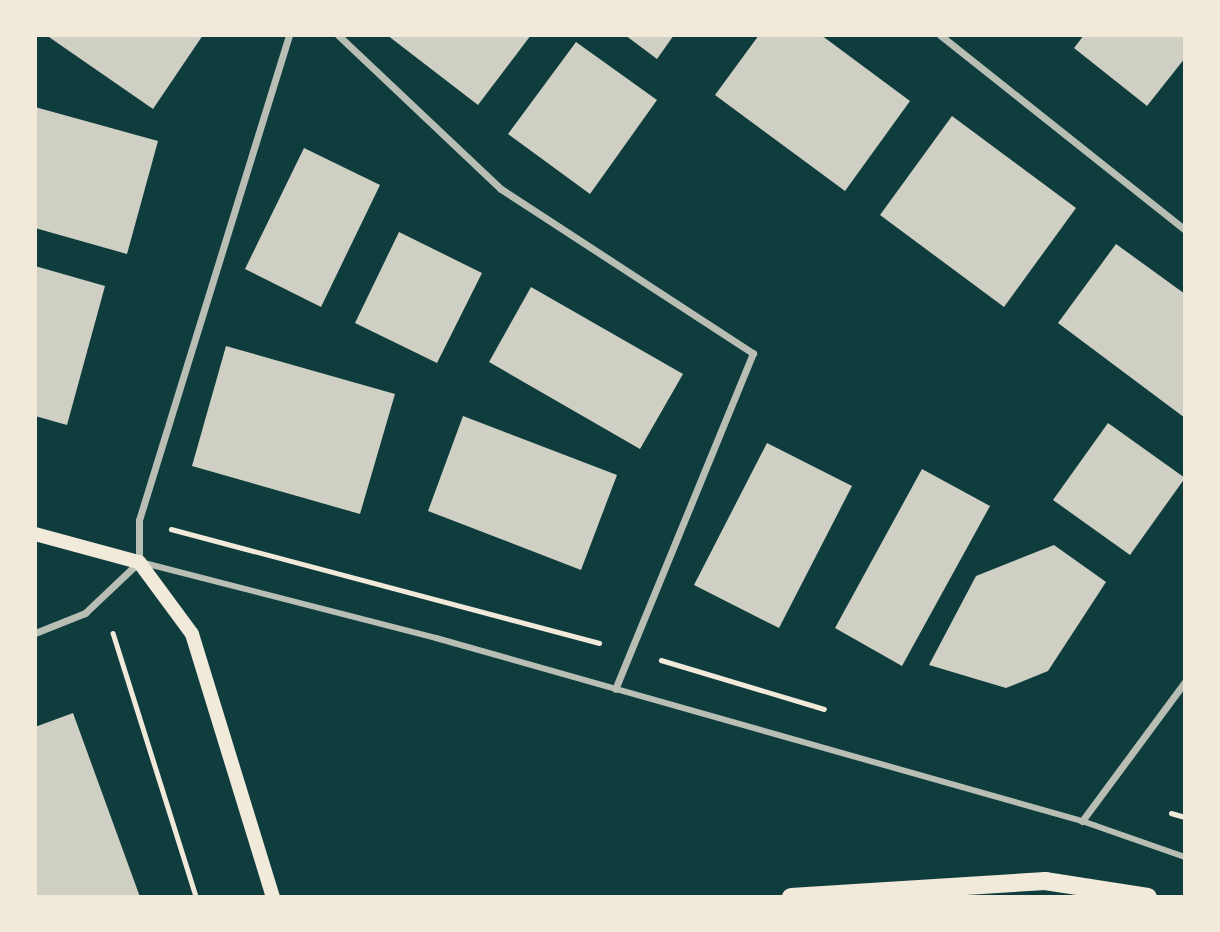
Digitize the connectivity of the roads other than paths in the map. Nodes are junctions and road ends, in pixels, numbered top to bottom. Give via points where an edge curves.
1 (289, 35) edge
2 (338, 35) edge
3 (940, 35) edge
4 (1185, 230) edge
5 (35, 534) edge
6 (139, 562) junction
7 (35, 633) edge
8 (1185, 682) edge
9 (615, 689) junction
10 (1082, 821) junction
11 (1185, 857) edge
12 (273, 897) edge
13 (792, 897) edge
14 (1148, 897) edge

1 - 6 street via 139,520
2 - 9 street via 501,190 753,353
3 - 4 street
5 - 6 main road
6 - 7 street via 85,614
6 - 9 street
6 - 12 main road via 192,634
8 - 10 street
9 - 10 street
10 - 11 street
13 - 14 main road via 1045,881

